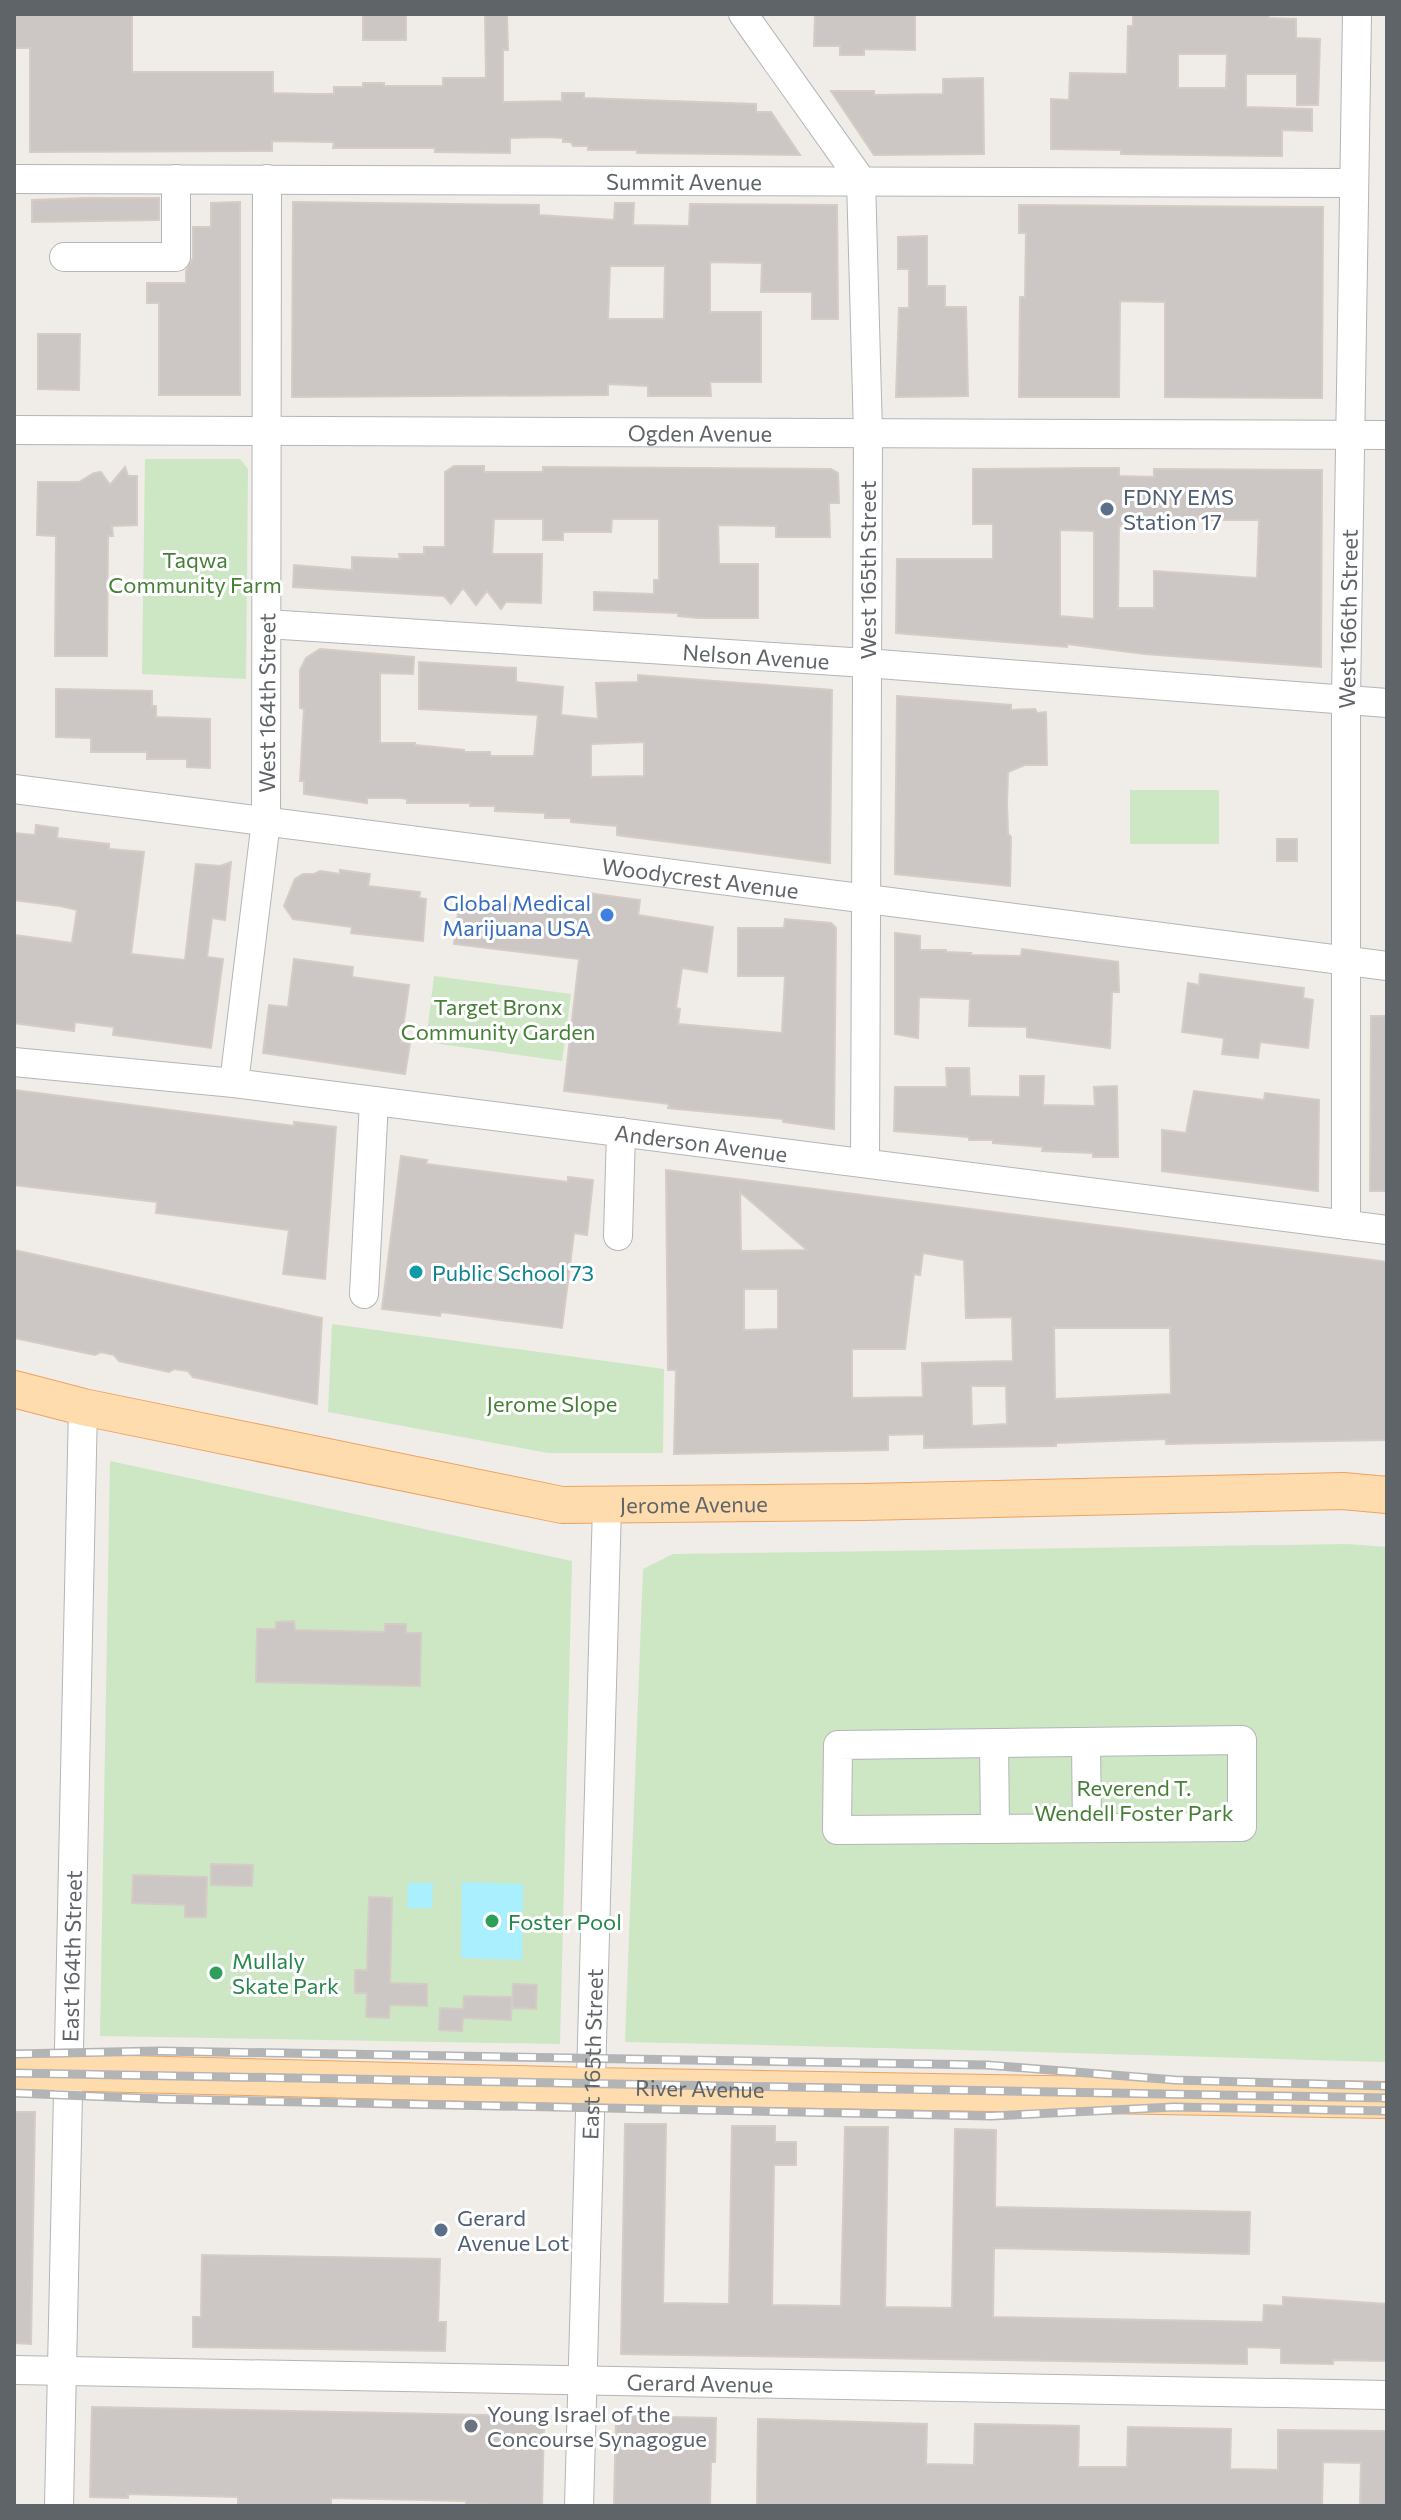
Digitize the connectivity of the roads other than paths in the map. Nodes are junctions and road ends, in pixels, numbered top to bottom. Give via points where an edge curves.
1 (743, 14) edge
2 (1357, 14) edge
3 (14, 179) edge
4 (176, 179) junction
5 (267, 179) junction
6 (861, 180) junction
7 (1353, 183) junction
8 (64, 257) dead end
9 (14, 430) edge
10 (266, 431) junction
11 (868, 433) junction
12 (1350, 435) junction
13 (1387, 435) edge
14 (267, 624) junction
15 (866, 663) junction
16 (1346, 699) junction
17 (1387, 703) edge
18 (14, 789) edge
19 (266, 821) junction
20 (865, 899) junction
21 (1345, 961) junction
22 (1387, 966) edge
23 (14, 1062) edge
24 (234, 1083) junction
25 (374, 1101) junction
26 (621, 1132) junction
27 (865, 1163) junction
28 (1346, 1225) junction
29 (1387, 1230) edge
30 (618, 1236) dead end
31 (364, 1294) dead end
32 (14, 1389) edge
33 (83, 1407) junction
34 (1387, 1495) edge
35 (607, 1506) junction
36 (1086, 1742) junction
37 (994, 1743) junction
38 (1087, 1828) junction
39 (995, 1829) junction
40 (14, 2071) edge
41 (68, 2073) junction
42 (591, 2086) junction
43 (1387, 2100) edge
44 (14, 2370) edge
45 (62, 2371) junction
46 (583, 2382) junction
47 (1387, 2395) edge
48 (59, 2506) edge
49 (579, 2506) edge

1 - 6 street
2 - 7 street, West 166th Street
3 - 4 street, Summit Avenue
4 - 5 street, Summit Avenue
4 - 8 street via 176,257
5 - 6 street, Summit Avenue
5 - 10 street, West 164th Street
6 - 7 street, Summit Avenue
6 - 11 street, West 165th Street
7 - 12 street, West 166th Street
9 - 10 street, Ogden Avenue
10 - 11 street, Ogden Avenue
10 - 14 street, West 164th Street
11 - 12 street, Ogden Avenue
11 - 15 street, West 165th Street
12 - 13 street, Ogden Avenue
12 - 16 street, West 166th Street
14 - 15 street, Nelson Avenue
14 - 19 street, West 164th Street
15 - 16 street, Nelson Avenue
15 - 20 street, West 165th Street
16 - 17 street, Nelson Avenue
16 - 21 street, West 166th Street
18 - 19 street, Woodycrest Avenue
19 - 20 street, Woodycrest Avenue
19 - 24 street, West 164th Street
20 - 21 street, Woodycrest Avenue
20 - 27 street, West 165th Street
21 - 22 street, Woodycrest Avenue
21 - 28 street, West 166th Street
23 - 24 street, Anderson Avenue
24 - 25 street, Anderson Avenue
25 - 26 street, Anderson Avenue
25 - 31 street
26 - 27 street, Anderson Avenue
26 - 30 street
27 - 28 street, Anderson Avenue
28 - 29 street, Anderson Avenue
32 - 33 main road, Jerome Avenue
33 - 35 main road, Jerome Avenue via 562,1505
33 - 41 street, East 164th Street
34 - 35 main road, Jerome Avenue via 1343,1491
35 - 42 street, East 165th Street
36 - 37 street
36 - 38 street
36 - 38 street via 1242,1740 1242,1827
37 - 39 street
37 - 39 street via 838,1745 837,1830
38 - 39 street
40 - 41 main road, River Avenue
41 - 42 main road, River Avenue
41 - 45 street, East 164th Street
42 - 43 main road, River Avenue
42 - 46 street, East 165th Street
44 - 45 street, Gerard Avenue
45 - 46 street, Gerard Avenue
45 - 48 street, East 164th Street
46 - 47 street, Gerard Avenue
46 - 49 street, East 165th Street

